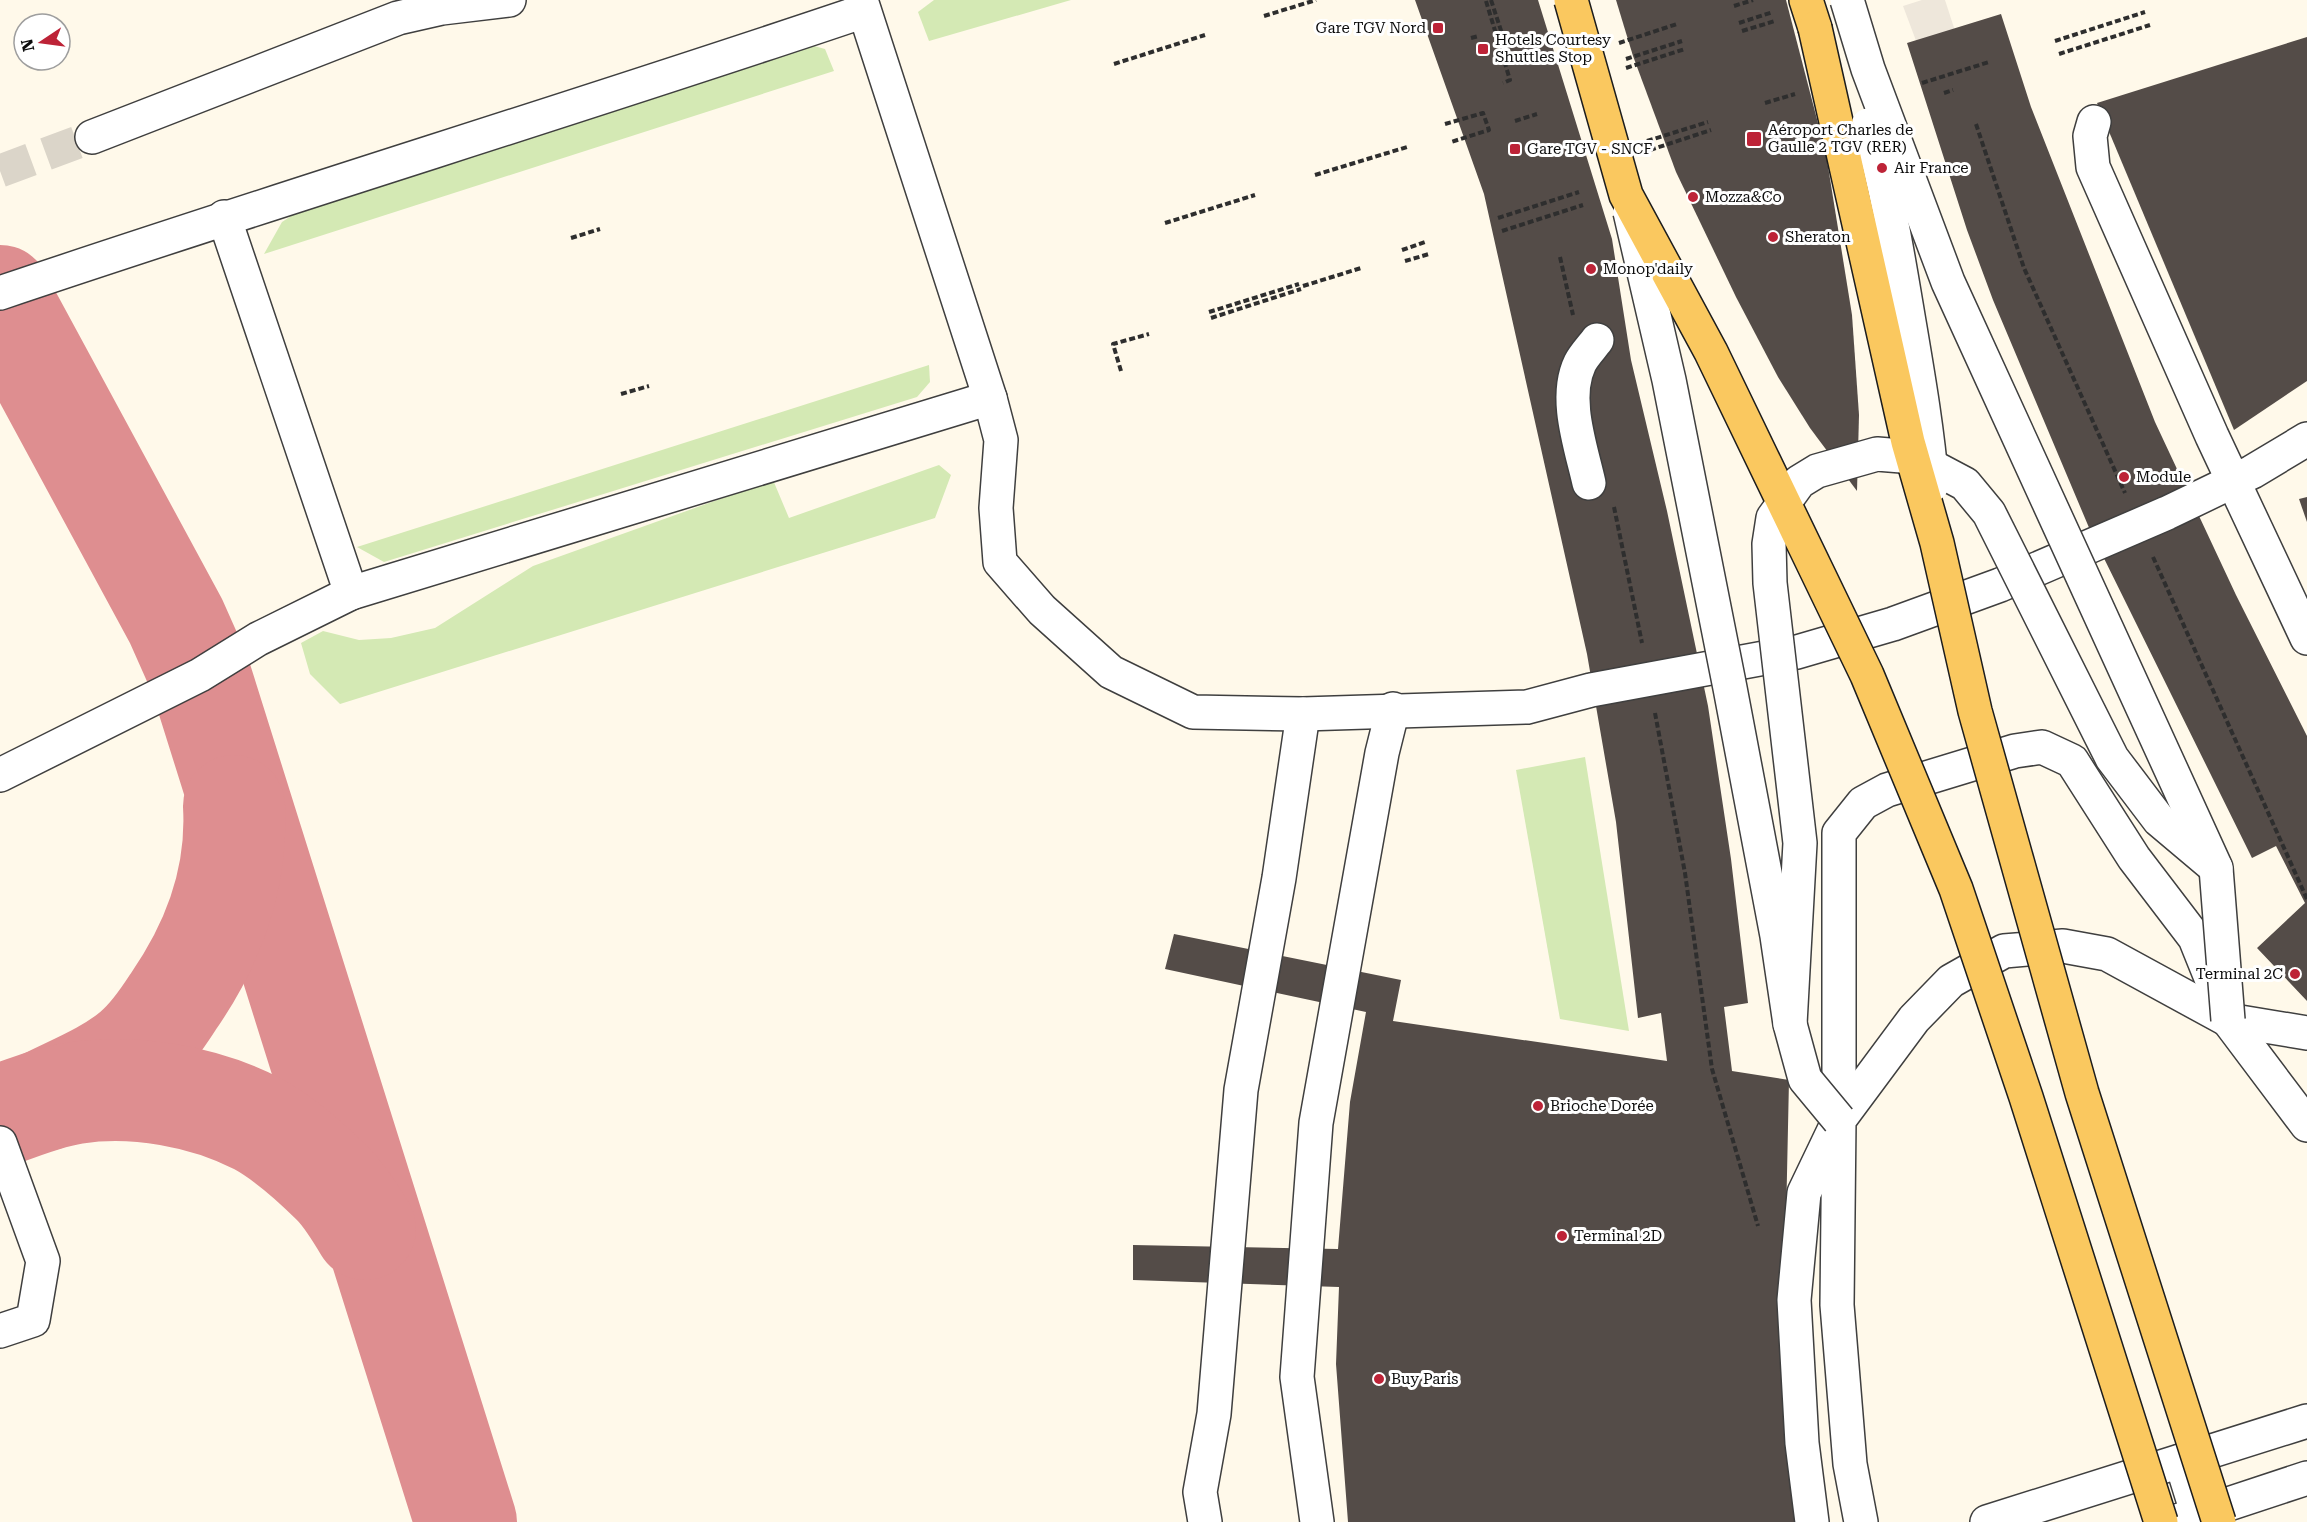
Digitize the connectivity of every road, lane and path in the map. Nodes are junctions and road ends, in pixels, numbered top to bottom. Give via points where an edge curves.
1 (509, 0) edge
2 (1316, 0) edge
3 (1491, 0) edge
4 (1571, 0) edge
5 (1753, 0) edge
6 (1806, 0) edge
7 (1830, 0) edge
8 (1847, 0) edge
9 (1485, 1) edge
10 (863, 6) edge
11 (1734, 6) dead end
12 (2145, 12) dead end
13 (1264, 16) dead end
14 (1677, 24) dead end
15 (2150, 25) dead end
16 (1500, 29) junction
17 (1495, 30) junction
18 (1205, 35) dead end
19 (1479, 36) dead end
20 (1471, 38) dead end
21 (1682, 41) dead end
22 (2055, 41) dead end
23 (1614, 44) dead end
24 (1685, 49) dead end
25 (2059, 54) dead end
26 (1510, 58) dead end
27 (1989, 62) dead end
28 (1616, 63) dead end
29 (1114, 64) dead end
30 (1618, 71) dead end
31 (1503, 83) dead end
32 (1922, 83) dead end
33 (1953, 90) dead end
34 (1944, 93) dead end
35 (1537, 114) dead end
36 (1515, 120) dead end
37 (1708, 122) dead end
38 (2094, 122) dead end
39 (1445, 124) dead end
40 (1711, 130) dead end
41 (92, 137) tunnel mouth
42 (1450, 142) dead end
43 (1645, 142) dead end
44 (1407, 147) dead end
45 (1648, 150) dead end
46 (1315, 176) dead end
47 (1579, 192) dead end
48 (1256, 195) dead end
49 (1626, 195) junction
50 (1583, 205) dead end
51 (224, 217) junction
52 (1498, 218) dead end
53 (1165, 223) dead end
54 (600, 229) dead end
55 (1502, 231) dead end
56 (572, 238) dead end
57 (1425, 242) dead end
58 (1402, 249) dead end
59 (1429, 254) dead end
60 (1560, 257) dead end
61 (1405, 261) dead end
62 (1361, 268) dead end
63 (1301, 286) junction
64 (0, 293) edge
65 (1209, 312) dead end
66 (1211, 318) dead end
67 (1586, 333) joint
68 (1149, 334) dead end
69 (1121, 371) dead end
70 (649, 386) dead end
71 (621, 394) dead end
72 (990, 398) junction
73 (2307, 439) edge
74 (1601, 491) joint
75 (1937, 543) junction
76 (351, 593) junction
77 (2307, 638) edge
78 (1644, 653) dead end
79 (1655, 709) dead end
80 (1393, 710) junction
81 (1303, 714) junction
82 (0, 775) edge
83 (2216, 868) junction
84 (2228, 1020) junction
85 (1790, 1024) junction
86 (2307, 1033) edge
87 (1839, 1120) junction
88 (2307, 1125) edge
89 (0, 1143) edge
90 (1758, 1226) dead end
91 (0, 1331) edge
92 (2307, 1421) edge
93 (2181, 1461) junction
94 (2136, 1475) junction
95 (2307, 1478) edge
96 (2198, 1520) edge
97 (1204, 1522) edge
98 (1317, 1522) edge
99 (1812, 1522) edge
100 (1861, 1522) edge
101 (1987, 1522) edge
102 (2150, 1522) edge
103 (2161, 1522) edge

1 - 41 street via 398,18
2 - 13 path
3 - 16 path
4 - 49 main road, bridge
5 - 11 path
6 - 75 main road, bridge via 1908,442
7 - 75 street, bridge via 1880,163 1928,430
8 - 83 street, bridge via 1868,69 1948,282
9 - 17 path
10 - 51 street via 629,91
10 - 72 street
12 - 22 path
14 - 23 path
15 - 25 path
16 - 17 path
16 - 26 path
17 - 31 path via 1510,81
18 - 29 path
19 - 20 path
21 - 28 path
24 - 30 path
27 - 32 path
33 - 34 path
35 - 36 path
37 - 43 path
38 - 77 street via 2090,135 2093,167
39 - 42 path via 1483,113 1489,130
40 - 45 path
44 - 46 path
47 - 52 path
48 - 53 path
49 - 85 street, bridge via 1689,483
49 - 103 main road, bridge via 1712,352 1862,664 1956,890
50 - 55 path
51 - 64 street
51 - 76 street
54 - 56 path
57 - 58 path
59 - 61 path
60 - 67 path
62 - 63 path
63 - 65 path
63 - 66 path
67 - 74 street via 1575,378 1574,403
68 - 69 path via 1113,344
70 - 71 path
72 - 76 street
72 - 81 street via 1001,440 996,508 1000,562 1042,610 1111,672 1193,712
73 - 80 street via 2252,472 2167,513 2010,581 1893,624 1818,646 1591,690 1527,707
74 - 78 path
75 - 96 main road, bridge via 1975,711
76 - 82 street via 258,639 200,675
79 - 90 path via 1685,873 1712,1069
80 - 81 street
80 - 98 street via 1316,1123 1297,1377
81 - 97 street via 1279,878 1241,1090 1215,1402 1200,1492
83 - 84 street, bridge
83 - 85 street, bridge via 2159,820 2112,758 1989,513 1965,484 1914,457 1877,454 1817,471 1799,482 1773,518 1768,544 1800,843
84 - 86 street
84 - 87 street, bridge via 2107,954 2063,946 2004,951 1951,981 1914,1018
84 - 87 street, bridge via 2195,938 2134,858 2072,761 2042,747 2015,751 1887,790 1863,802 1839,833
84 - 88 street
85 - 87 street, bridge via 1804,1079
87 - 99 street via 1804,1192 1794,1299 1802,1443
87 - 100 street via 1838,1305 1851,1464
89 - 91 street via 43,1261 33,1320
92 - 93 street
93 - 94 street
93 - 96 street
94 - 101 street
94 - 102 street
95 - 96 street

